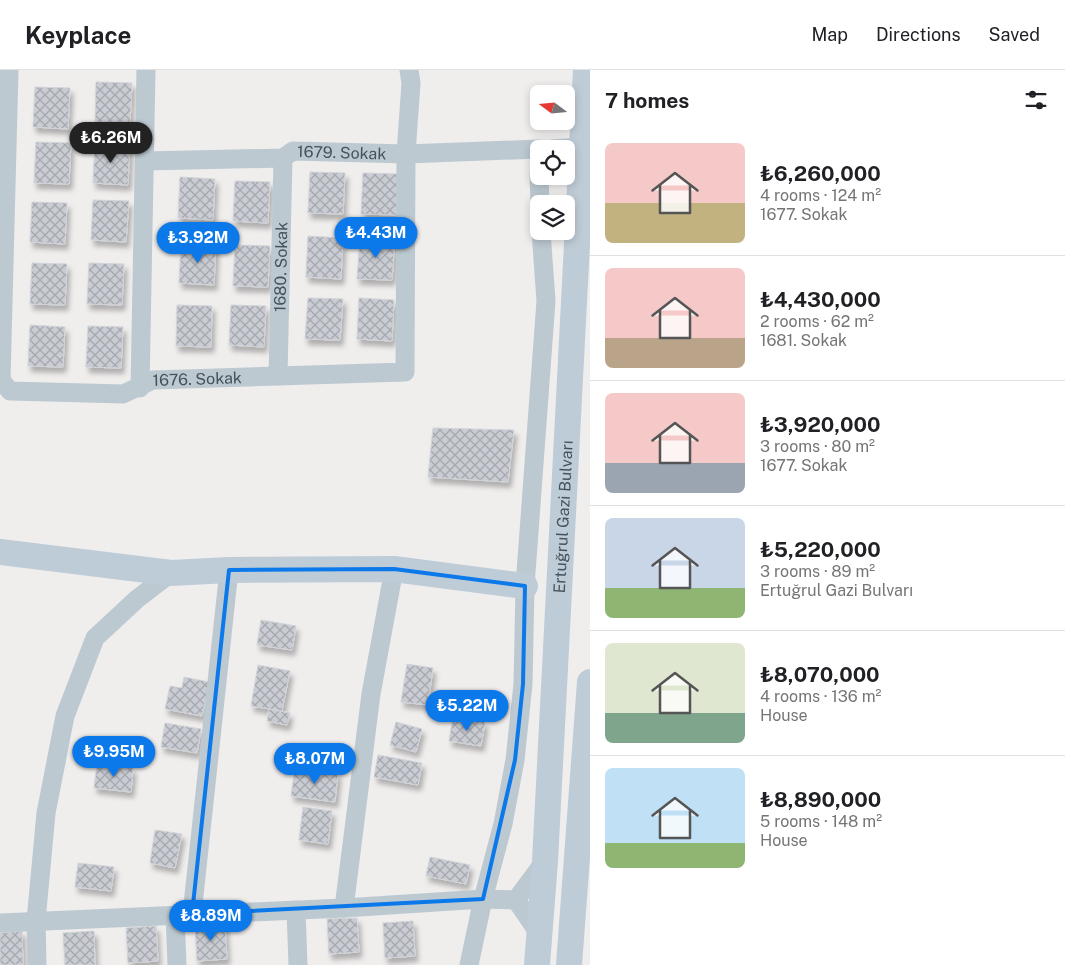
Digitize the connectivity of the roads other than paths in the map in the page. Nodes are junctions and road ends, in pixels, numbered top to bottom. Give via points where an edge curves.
1 (9, 70) edge
2 (146, 70) edge
3 (409, 70) edge
4 (586, 70) edge
5 (575, 147) edge
6 (582, 147) junction
7 (530, 149) edge
8 (406, 154) junction
9 (283, 158) junction
10 (146, 161) junction
11 (542, 240) edge
12 (278, 376) junction
13 (1, 379) edge
14 (140, 388) junction
15 (0, 552) edge
16 (394, 569) junction
17 (229, 570) junction
18 (171, 573) junction
19 (525, 586) junction
20 (590, 682) edge
21 (545, 861) junction
22 (483, 899) junction
23 (516, 900) junction
24 (344, 908) junction
25 (296, 910) junction
26 (184, 914) junction
27 (36, 921) junction
28 (0, 923) edge
29 (540, 935) junction
30 (37, 965) edge
31 (177, 965) edge
32 (298, 965) edge
33 (469, 965) edge
34 (537, 965) edge
35 (568, 965) edge

1 - 13 street
2 - 10 street
3 - 8 street
4 - 6 main road, Ertuğrul Gazi Bulvarı
5 - 6 street
6 - 21 main road, Ertuğrul Gazi Bulvarı
7 - 8 street, 1679. Sokak
8 - 9 street, 1679. Sokak via 294,151
8 - 12 street, 1676. Sokak via 405,372
9 - 10 street, 1679. Sokak
9 - 12 street, 1680. Sokak
10 - 14 street
11 - 19 street via 546,301
12 - 14 street, 1676. Sokak via 153,380
13 - 14 street, 1676. Sokak via 10,392 123,394
15 - 18 main road
16 - 17 main road
16 - 19 main road
16 - 24 street via 373,684
17 - 18 main road
17 - 26 street
18 - 27 street via 94,638 65,716 46,813
19 - 22 street via 523,684 515,760 503,824
20 - 35 main road
21 - 23 street
21 - 29 main road, Ertuğrul Gazi Bulvarı
22 - 23 street
22 - 24 street
22 - 33 street
23 - 29 street
24 - 25 street
25 - 26 street
25 - 32 street
26 - 27 street
26 - 31 street
27 - 28 street
27 - 30 street
29 - 34 main road, Ertuğrul Gazi Bulvarı

